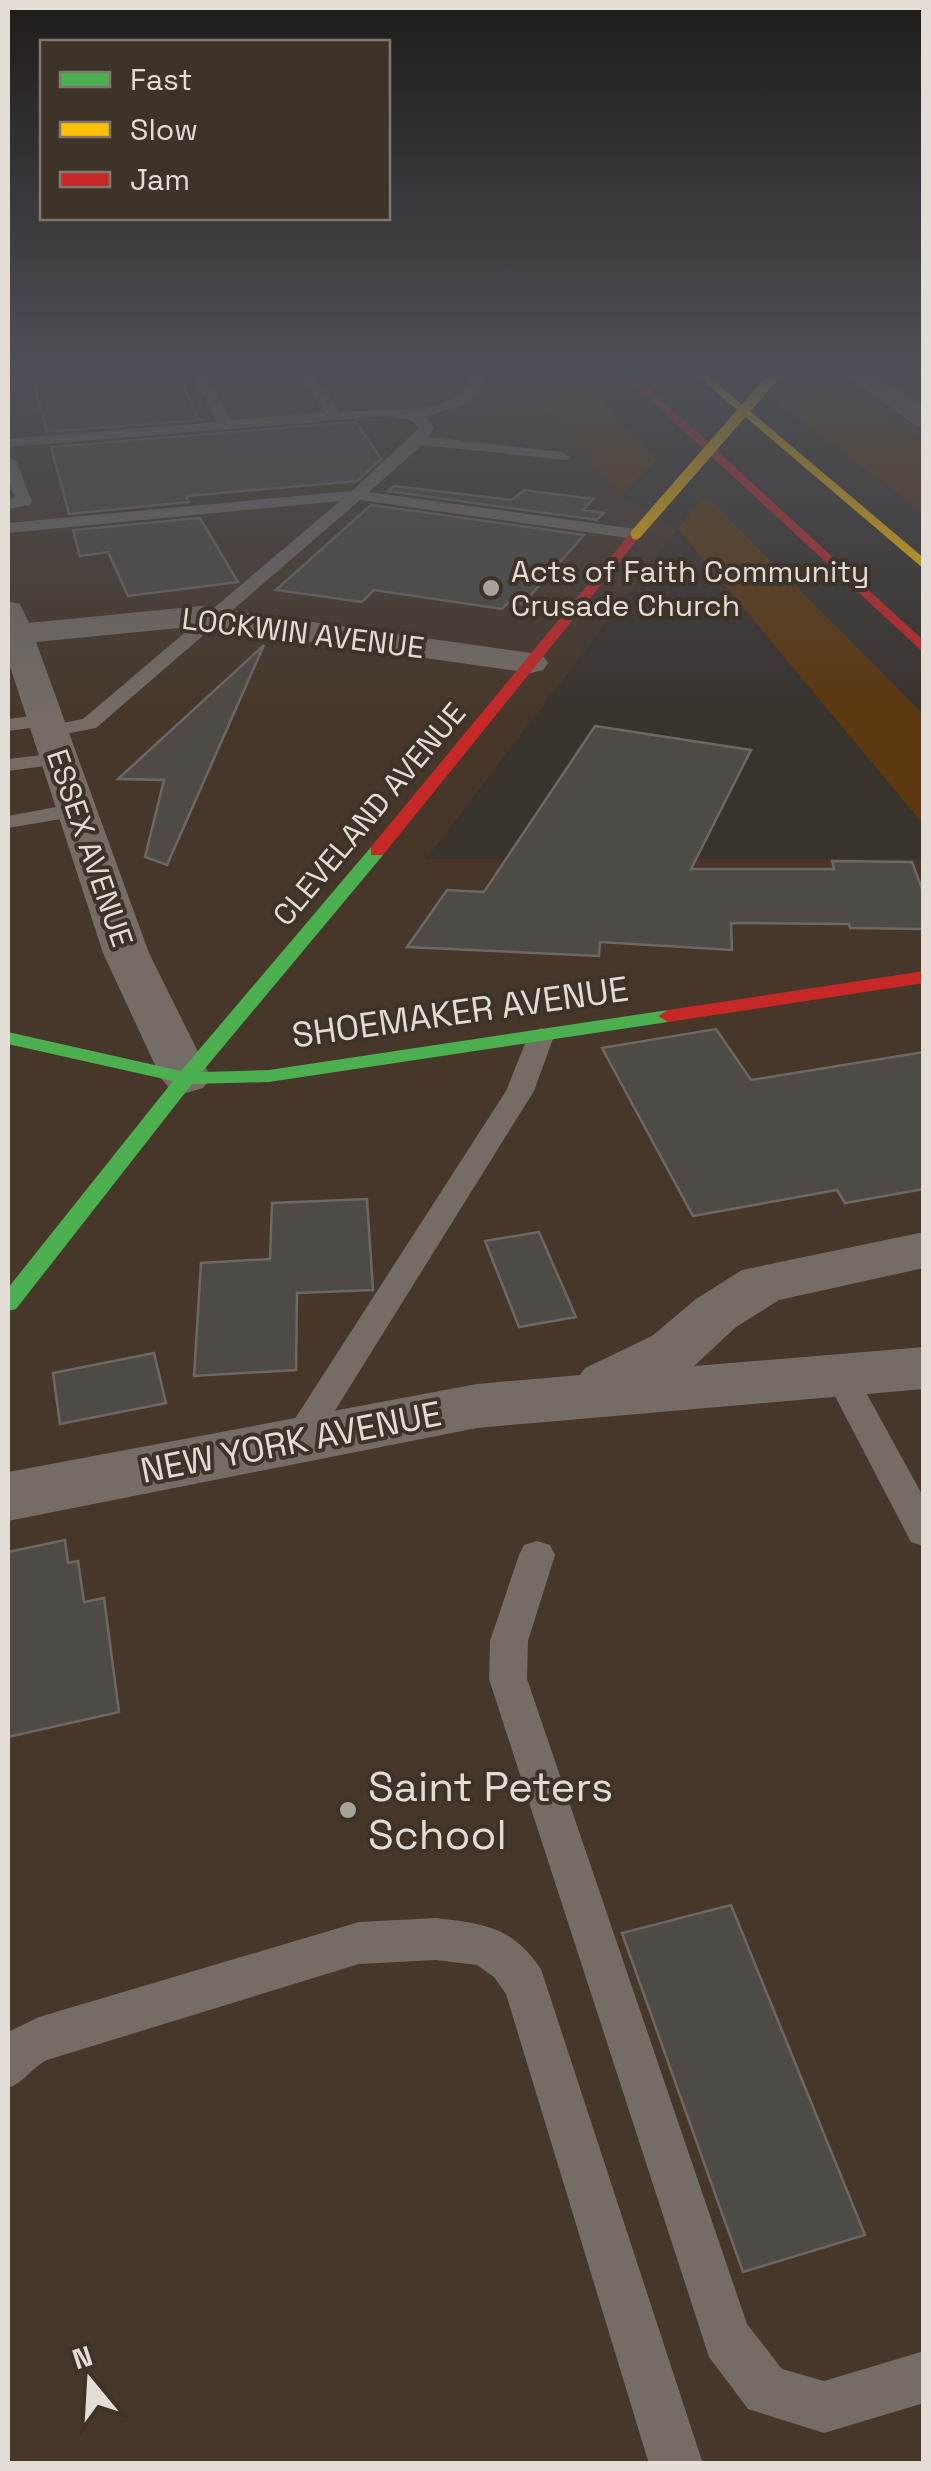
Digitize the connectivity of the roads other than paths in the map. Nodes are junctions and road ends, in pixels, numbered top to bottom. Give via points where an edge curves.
1 (369, 483) edge
2 (680, 483) edge
3 (745, 483) edge
4 (828, 483) edge
5 (357, 494) junction
6 (16, 503) edge
7 (50, 524) junction
8 (8, 528) edge
9 (636, 534) junction
10 (924, 565) edge
11 (217, 618) junction
12 (12, 633) edge
13 (924, 649) edge
14 (530, 663) junction
15 (40, 734) edge
16 (8, 765) edge
17 (77, 810) junction
18 (8, 822) edge
19 (924, 977) edge
20 (541, 1036) junction
21 (8, 1038) edge
22 (186, 1078) junction
23 (924, 1250) edge
24 (8, 1303) edge
25 (924, 1368) edge
26 (840, 1374) junction
27 (576, 1398) junction
28 (299, 1440) junction
29 (8, 1497) edge
30 (924, 1532) edge
31 (537, 1555) dead end
32 (8, 2065) edge
33 (924, 2376) edge
34 (676, 2464) edge

1 - 5 lane
2 - 9 main road, CLEVELAND AVENUE, bridge
3 - 13 main road
4 - 10 main road
5 - 7 lane
5 - 9 lane
5 - 11 lane
6 - 7 lane via 44,505
7 - 8 lane
9 - 14 main road, CLEVELAND AVENUE
11 - 12 street, LOCKWIN AVENUE
11 - 14 street, LOCKWIN AVENUE
11 - 15 lane via 89,724
12 - 15 street, ESSEX AVENUE
14 - 22 main road, CLEVELAND AVENUE
15 - 16 lane
15 - 17 street, ESSEX AVENUE
17 - 18 lane
17 - 22 street, ESSEX AVENUE via 126,953
19 - 20 main road, SHOEMAKER AVENUE
20 - 22 main road, SHOEMAKER AVENUE via 268,1076
20 - 28 lane via 520,1091
21 - 22 main road, SHOEMAKER AVENUE
22 - 24 main road, CLEVELAND AVENUE
23 - 27 street, NEW YORK AVENUE via 762,1284 673,1351
25 - 26 street, NEW YORK AVENUE
26 - 27 street, NEW YORK AVENUE
26 - 30 lane
27 - 28 street, NEW YORK AVENUE via 477,1406
28 - 29 street, NEW YORK AVENUE
31 - 33 lane via 509,1641 508,1679 726,2339 766,2391 824,2407
32 - 34 lane via 39,2040 359,1944 436,1938 485,1945 510,1962 525,1984

